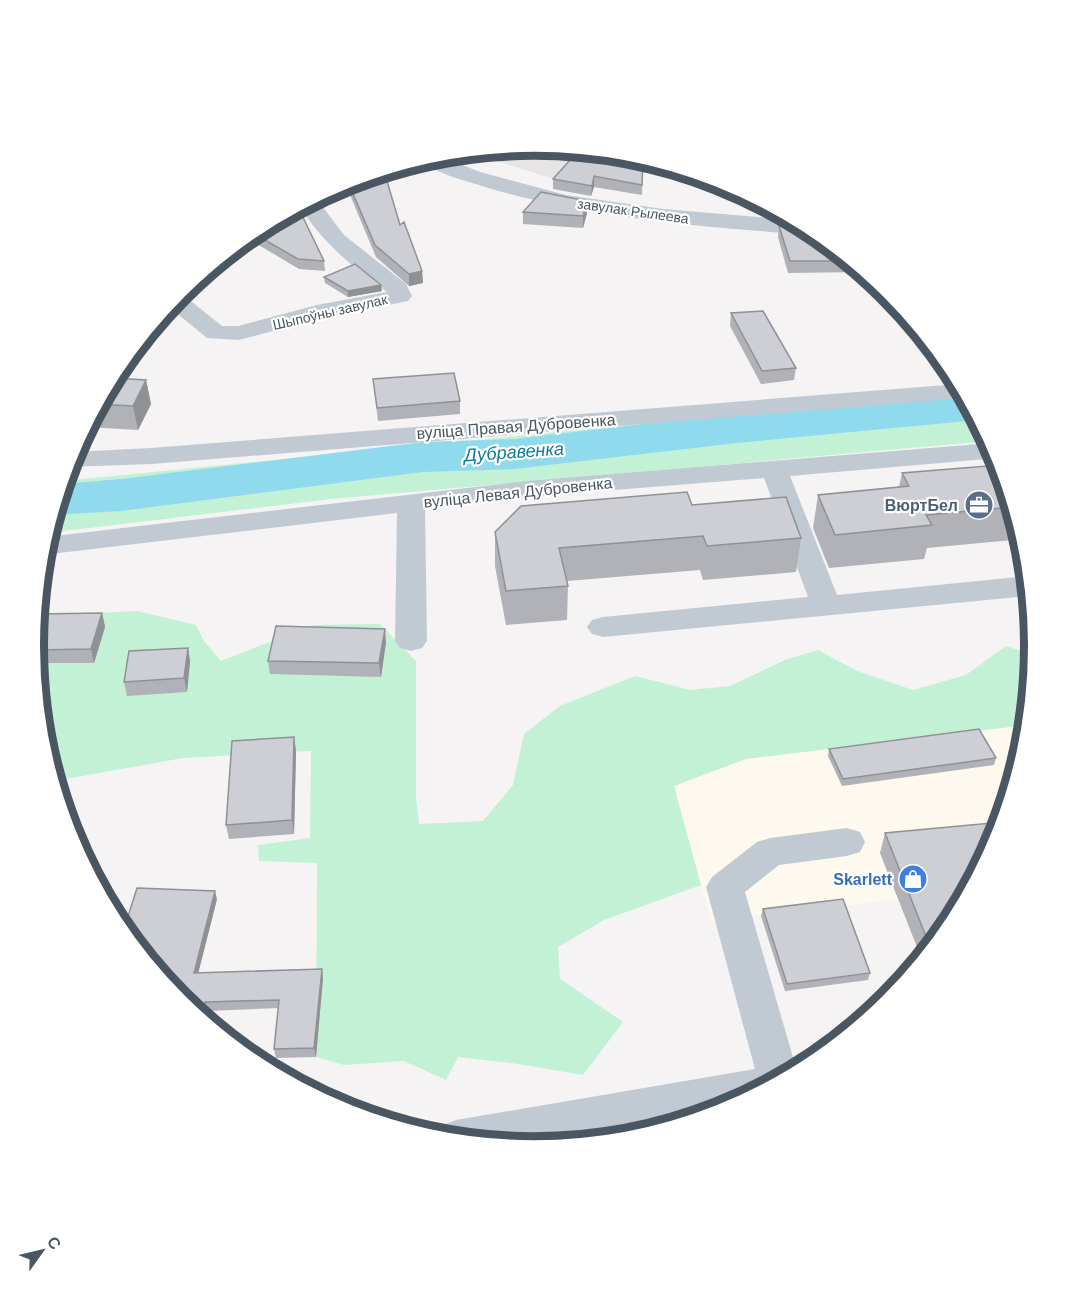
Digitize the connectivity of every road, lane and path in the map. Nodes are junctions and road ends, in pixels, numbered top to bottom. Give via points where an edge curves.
1 (441, 165) edge
2 (312, 210) edge
3 (786, 226) edge
4 (182, 305) edge
5 (953, 392) edge
6 (984, 452) edge
7 (81, 459) edge
8 (774, 469) junction
9 (411, 503) junction
10 (54, 545) edge
11 (1020, 587) edge
12 (826, 605) junction
13 (603, 627) dead end
14 (411, 641) dead end
15 (847, 842) dead end
16 (777, 1072) edge
17 (742, 1090) edge
18 (496, 1135) edge

1 - 3 street, завулак Рылеева via 525,192 582,205 668,218
2 - 4 street, Шыпоўны завулак via 345,251 398,289 400,296 239,333 216,333
5 - 7 street, вуліца Правая Дубровенка
6 - 8 street, вуліца Левая Дубровенка
8 - 9 street, вуліца Левая Дубровенка via 527,489
8 - 12 street
9 - 10 street, вуліца Левая Дубровенка
9 - 14 street
11 - 12 street
12 - 13 street
15 - 16 street via 770,852 725,887
17 - 18 street

